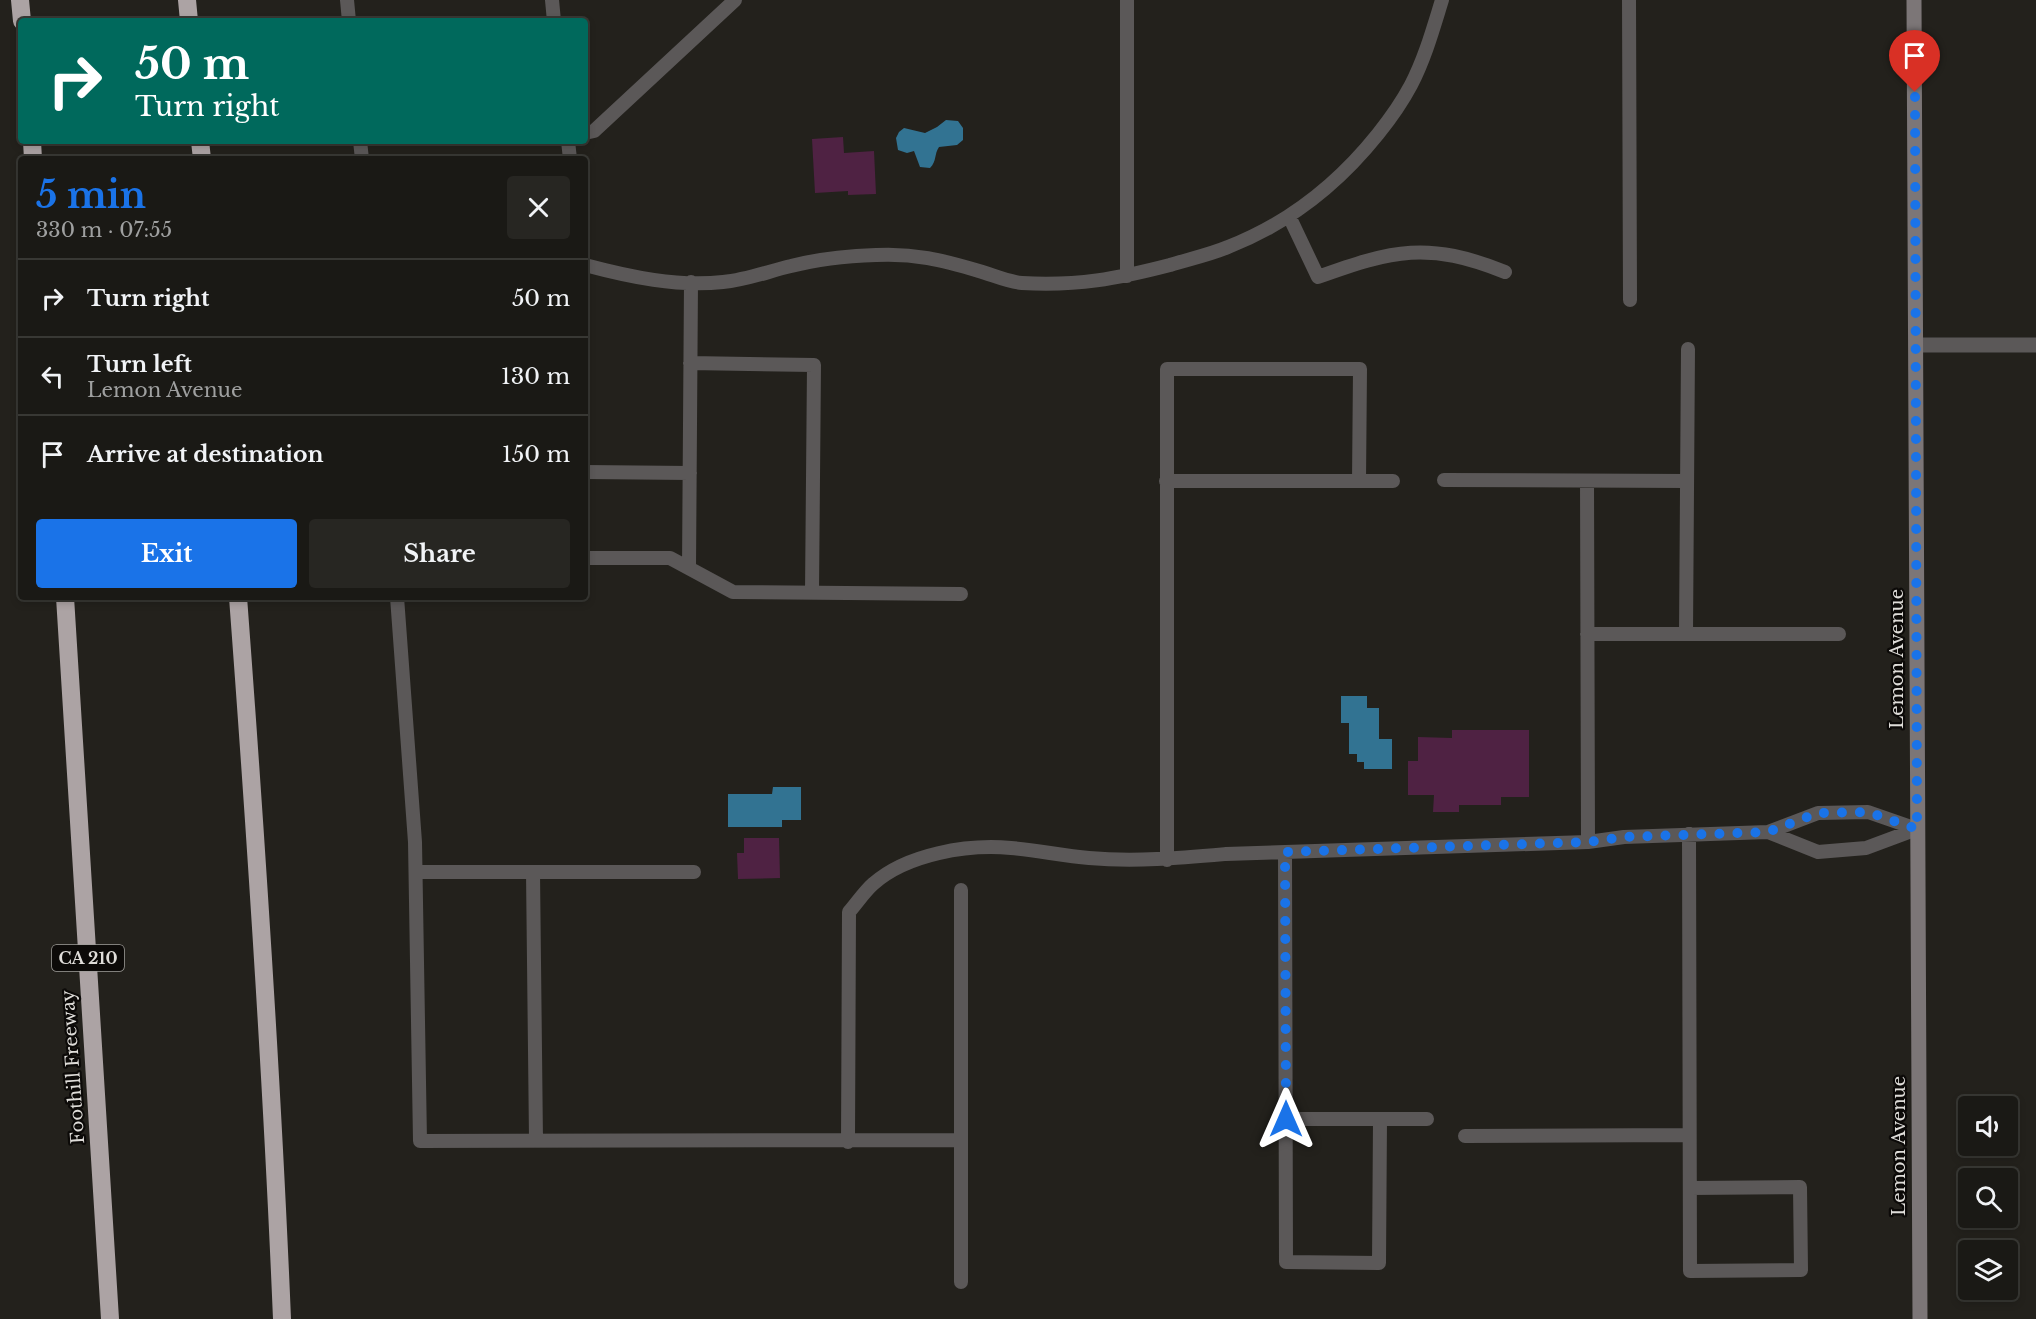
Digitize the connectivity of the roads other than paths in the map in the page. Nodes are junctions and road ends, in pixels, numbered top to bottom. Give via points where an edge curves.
1 (20, 0) edge
2 (187, 0) edge
3 (346, 0) edge
4 (552, 0) edge
5 (735, 0) edge
6 (1127, 0) edge
7 (1442, 0) edge
8 (1629, 0) edge
9 (1914, 0) edge
10 (22, 18) edge
11 (189, 18) edge
12 (348, 18) edge
13 (554, 18) edge
14 (588, 132) edge
15 (1289, 216) junction
16 (588, 266) edge
17 (1505, 272) dead end
18 (1127, 276) junction
19 (691, 282) junction
20 (1630, 300) dead end
21 (1917, 345) junction
22 (2036, 345) edge
23 (1688, 349) dead end
24 (690, 363) junction
25 (588, 472) edge
26 (690, 473) junction
27 (1444, 480) dead end
28 (1166, 481) junction
29 (1359, 481) junction
30 (1393, 481) dead end
31 (1587, 481) junction
32 (1687, 482) junction
33 (588, 558) edge
34 (689, 568) junction
35 (812, 593) junction
36 (961, 594) dead end
37 (65, 600) edge
38 (238, 600) edge
39 (397, 600) edge
40 (1587, 634) junction
41 (1686, 634) junction
42 (1839, 634) dead end
43 (1917, 829) junction
44 (1768, 832) junction
45 (1689, 834) junction
46 (1588, 842) junction
47 (1285, 852) junction
48 (1167, 860) junction
49 (694, 872) dead end
50 (416, 873) junction
51 (533, 873) junction
52 (961, 890) dead end
53 (1286, 1119) junction
54 (1427, 1119) dead end
55 (1380, 1120) junction
56 (1465, 1136) dead end
57 (1689, 1136) junction
58 (536, 1140) junction
59 (961, 1140) junction
60 (848, 1142) junction
61 (1690, 1188) junction
62 (961, 1282) dead end
63 (110, 1319) edge
64 (282, 1319) edge
65 (1920, 1319) edge

1 - 10 highway
2 - 11 highway
3 - 12 lane
4 - 13 lane
5 - 14 lane via 594,131
6 - 18 lane
7 - 15 lane via 1411,85 1390,119 1325,189
8 - 20 lane
9 - 21 street, Lemon Avenue
15 - 17 lane via 1318,277 1384,255 1411,252 1462,257
15 - 18 lane via 1226,248
16 - 19 lane via 654,280
18 - 19 lane via 1066,284 1018,283 948,262 893,255 793,265 724,282
19 - 24 lane
21 - 22 street
21 - 43 street, Lemon Avenue
23 - 32 lane
24 - 26 lane
24 - 35 lane via 814,364
25 - 26 lane
26 - 34 lane
27 - 31 lane
28 - 29 lane
28 - 29 lane via 1167,369 1360,369
28 - 48 lane
29 - 30 lane
31 - 32 lane
31 - 40 lane
32 - 41 lane
33 - 34 lane via 670,558
34 - 35 lane via 733,592
35 - 36 lane
37 - 63 highway, Foothill Freeway / CA 210
38 - 64 highway
39 - 50 lane
40 - 41 lane
40 - 46 lane
41 - 42 lane
43 - 44 lane via 1868,812 1818,813
43 - 44 lane via 1866,848 1818,852
43 - 65 street, Lemon Avenue
44 - 45 lane
45 - 46 lane
45 - 57 lane
46 - 47 lane
47 - 48 lane
47 - 53 lane
48 - 60 lane via 1127,861 980,848 939,853 900,865 873,885 849,912
49 - 51 lane
50 - 51 lane
50 - 58 lane via 420,1141
51 - 58 lane
52 - 59 lane
53 - 55 lane
53 - 55 lane via 1286,1262 1368,1263 1379,1263
54 - 55 lane
56 - 57 lane
57 - 61 lane
58 - 60 lane
59 - 60 lane
59 - 62 lane
61 - 61 lane via 1690,1271 1801,1270 1800,1187

